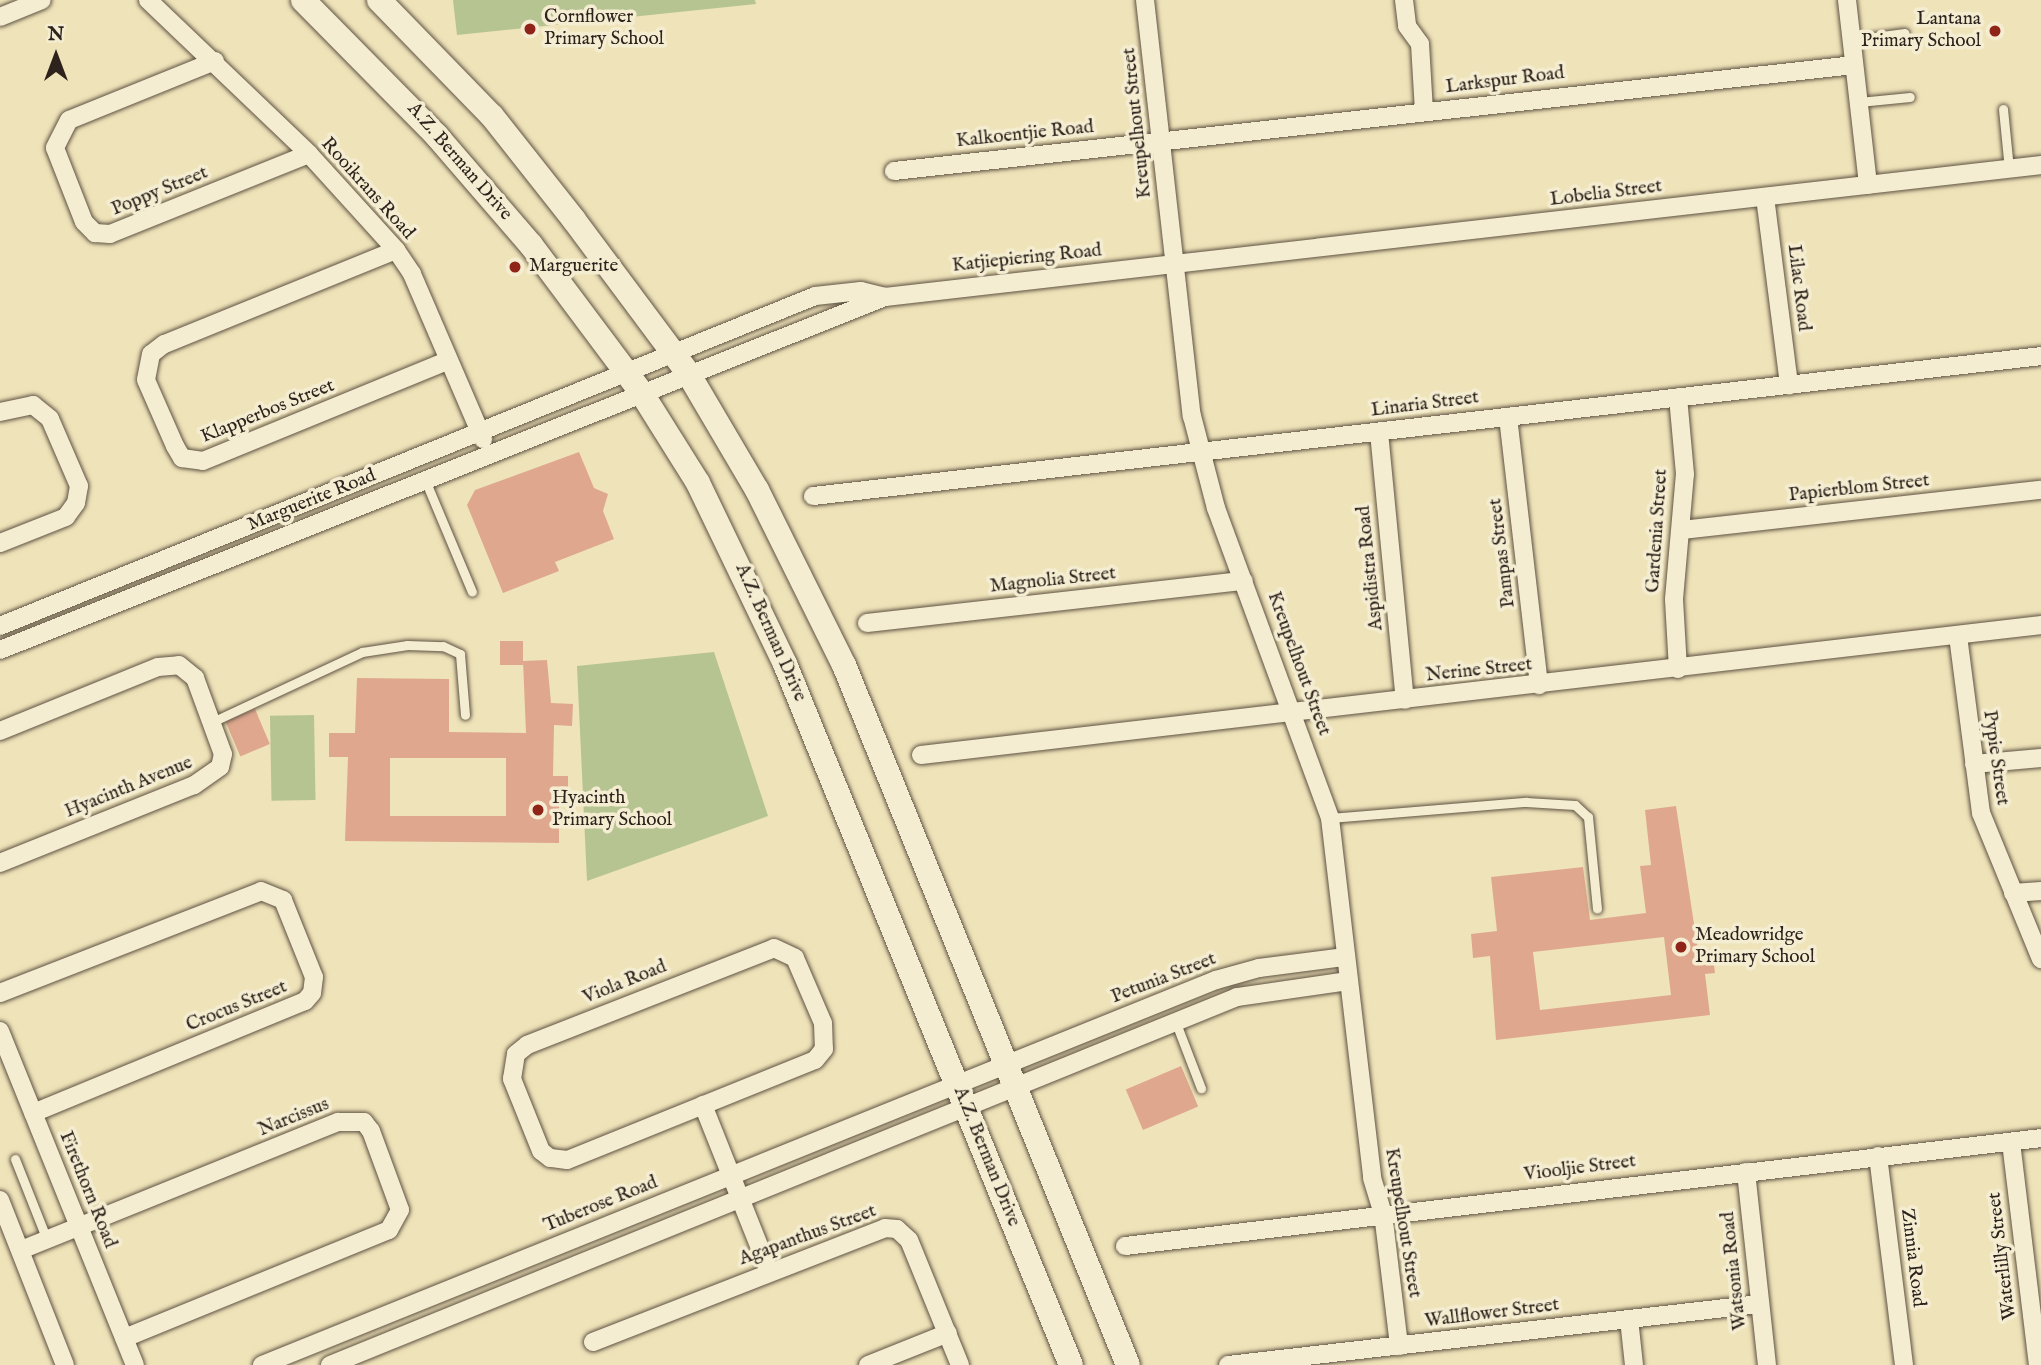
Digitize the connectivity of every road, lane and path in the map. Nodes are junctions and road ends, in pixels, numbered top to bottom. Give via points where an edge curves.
1 (42, 0) edge
2 (148, 0) edge
3 (303, 0) edge
4 (379, 0) edge
5 (1145, 0) edge
6 (1404, 0) edge
7 (1847, 0) edge
8 (0, 17) edge
9 (1905, 33) dead end
10 (1852, 40) junction
11 (215, 61) junction
12 (1854, 65) junction
13 (1910, 97) dead end
14 (1858, 102) junction
15 (2003, 109) dead end
16 (1424, 111) junction
17 (1161, 140) junction
18 (309, 154) junction
19 (2041, 165) edge
20 (2009, 169) junction
21 (894, 171) dead end
22 (1868, 185) junction
23 (1765, 197) junction
24 (396, 250) junction
25 (1175, 264) junction
26 (885, 297) junction
27 (673, 352) junction
28 (2041, 356) edge
29 (447, 362) junction
30 (626, 371) junction
31 (688, 373) junction
32 (1789, 385) junction
33 (641, 393) junction
34 (1678, 397) junction
35 (0, 412) edge
36 (1508, 417) junction
37 (478, 431) junction
38 (1379, 432) junction
39 (489, 452) junction
40 (1201, 452) junction
41 (424, 478) junction
42 (2041, 490) edge
43 (813, 496) dead end
44 (1682, 530) junction
45 (0, 543) edge
46 (1244, 581) junction
47 (472, 592) dead end
48 (867, 623) dead end
49 (2041, 625) edge
50 (0, 626) edge
51 (1958, 636) junction
52 (0, 650) edge
53 (1678, 669) junction
54 (1539, 685) junction
55 (1405, 700) junction
56 (1292, 712) junction
57 (465, 715) dead end
58 (212, 722) junction
59 (0, 731) edge
60 (921, 755) dead end
61 (2041, 758) edge
62 (1974, 764) junction
63 (1330, 818) junction
64 (0, 863) edge
65 (2041, 891) edge
66 (2013, 893) junction
67 (1597, 909) dead end
68 (1345, 957) junction
69 (2041, 959) edge
70 (1348, 981) junction
71 (0, 993) edge
72 (1176, 1023) junction
73 (0, 1031) edge
74 (1005, 1065) junction
75 (956, 1084) junction
76 (1201, 1088) dead end
77 (1014, 1091) junction
78 (703, 1105) junction
79 (968, 1110) junction
80 (33, 1113) junction
81 (2041, 1138) edge
82 (2011, 1142) junction
83 (1878, 1156) junction
84 (15, 1159) dead end
85 (1746, 1172) junction
86 (733, 1174) junction
87 (0, 1200) edge
88 (743, 1200) junction
89 (1383, 1213) junction
90 (79, 1227) junction
91 (47, 1240) junction
92 (1125, 1246) dead end
93 (21, 1250) junction
94 (769, 1271) junction
95 (1760, 1304) junction
96 (1629, 1319) junction
97 (947, 1333) junction
98 (124, 1338) junction
99 (593, 1342) dead end
100 (1399, 1346) junction
101 (65, 1365) edge
102 (135, 1365) edge
103 (262, 1365) edge
104 (330, 1365) edge
105 (868, 1365) edge
106 (960, 1365) edge
107 (1071, 1365) edge
108 (1128, 1365) edge
109 (1228, 1365) edge
110 (1634, 1365) edge
111 (1767, 1365) edge
112 (1904, 1365) edge
113 (2038, 1365) edge

1 - 8 street
2 - 11 street, Rooikrans Road
3 - 30 main road, A.Z. Berman Drive via 485,190
4 - 27 main road via 492,116
5 - 17 street, Kreupelhout Street
6 - 16 street via 1408,26 1420,44
7 - 10 street
9 - 10 lane
10 - 12 street
11 - 18 street, Rooikrans Road
11 - 18 street, Poppy Street via 69,120 55,148 84,222 95,233 110,234
12 - 14 street
12 - 16 street, Larkspur Road
13 - 14 lane
14 - 22 street
15 - 20 lane
16 - 17 street, Larkspur Road
17 - 21 street, Kalkoentjie Road
17 - 25 street, Kreupelhout Street
18 - 24 street, Rooikrans Road
19 - 20 street, Lobelia Street
20 - 22 street, Lobelia Street
22 - 23 street, Lobelia Street
23 - 25 street, Lobelia Street
23 - 32 street, Lilac Road
24 - 29 street, Rooikrans Road via 412,274
24 - 29 street, Klapperbos Street via 163,344 151,354 146,380 175,446 182,457 203,461
25 - 26 street, Katjiepiering Road
25 - 40 street, Kreupelhout Street via 1192,416
26 - 27 street, Katjiepiering Road via 861,291 816,296
26 - 31 street, Katjiepiering Road
27 - 30 street, Marguerite Road
27 - 31 main road
28 - 32 street, Linaria Street
29 - 37 street, Rooikrans Road
30 - 33 main road, A.Z. Berman Drive
30 - 37 street, Marguerite Road
31 - 33 street, Marguerite Road
31 - 74 main road via 757,490 819,610
32 - 34 street, Linaria Street
33 - 39 street, Marguerite Road
33 - 75 main road, A.Z. Berman Drive via 698,483 785,664
34 - 36 street, Linaria Street
34 - 44 street, Gardenia Street via 1685,474
35 - 45 street via 33,405 50,419 79,486 76,503 66,517
36 - 38 street, Linaria Street
36 - 54 street, Pampas Street
37 - 39 street, Rooikrans Road
37 - 50 street, Marguerite Road
38 - 40 street, Linaria Street
38 - 55 street, Aspidistra Road
39 - 41 street, Marguerite Road
40 - 43 street, Linaria Street
40 - 46 street, Kreupelhout Street
41 - 47 lane
41 - 52 street, Marguerite Road
42 - 44 street, Papierblom Street
44 - 53 street, Gardenia Street via 1674,599
46 - 48 street, Magnolia Street
46 - 56 street, Kreupelhout Street
49 - 51 street, Nerine Street
51 - 53 street, Nerine Street
51 - 62 street, Pypie Street
53 - 54 street, Nerine Street
54 - 55 street, Nerine Street
55 - 56 street, Nerine Street
56 - 60 street, Nerine Street
56 - 63 street, Kreupelhout Street
57 - 58 lane via 460,654 443,646 407,645 362,652
58 - 59 street, Hyacinth Avenue via 190,671 168,664
58 - 64 street, Hyacinth Avenue via 223,754 211,777
61 - 62 street
62 - 66 street, Pypie Street via 1981,813
63 - 67 lane via 1526,802 1575,805 1588,817
63 - 68 street, Kreupelhout Street
65 - 66 street
66 - 69 street, Pypie Street
68 - 70 street, Kreupelhout Street
68 - 74 street, Petunia Street via 1241,972
70 - 72 street via 1254,992
70 - 89 street, Kreupelhout Street via 1372,1178
71 - 80 street, Crocus Street via 261,891 283,900 314,977 312,993 305,1001
72 - 76 lane
72 - 77 street
73 - 80 street, Firethorn Road
74 - 75 street, Petunia Street
74 - 77 main road
75 - 79 main road, A.Z. Berman Drive
75 - 86 street, Tuberose Road
77 - 79 street
77 - 108 main road
78 - 78 street, Viola Road via 581,1156 550,1158 541,1151 511,1066 527,1045 762,950 785,950 795,958 823,1023 824,1049 815,1060
78 - 86 street
79 - 88 street
79 - 107 main road, A.Z. Berman Drive
80 - 90 street, Firethorn Road
81 - 82 street, Viooljie Street
82 - 83 street, Viooljie Street
82 - 113 street, Waterlilly Street
83 - 85 street, Viooljie Street
83 - 112 street, Zinnia Road
84 - 91 lane
85 - 89 street, Viooljie Street
85 - 95 street, Watsonia Road
86 - 88 street
86 - 103 street, Tuberose Road
87 - 93 street
88 - 94 street
88 - 104 street
89 - 92 street, Viooljie Street
89 - 100 street, Kreupelhout Street
90 - 91 street, Narcissus
90 - 98 street, Firethorn Road
90 - 98 street, Narcissus via 338,1122 364,1122 371,1131 400,1210 389,1230
91 - 93 street, Narcissus
93 - 101 street
94 - 97 street, Agapanthus Street via 871,1232 897,1229 909,1240
94 - 99 street, Agapanthus Street
95 - 96 street, Wallflower Street
95 - 111 street, Watsonia Road
96 - 100 street, Wallflower Street
96 - 110 street
97 - 105 street
97 - 106 street, Agapanthus Street
98 - 102 street, Firethorn Road
100 - 109 street, Wallflower Street

